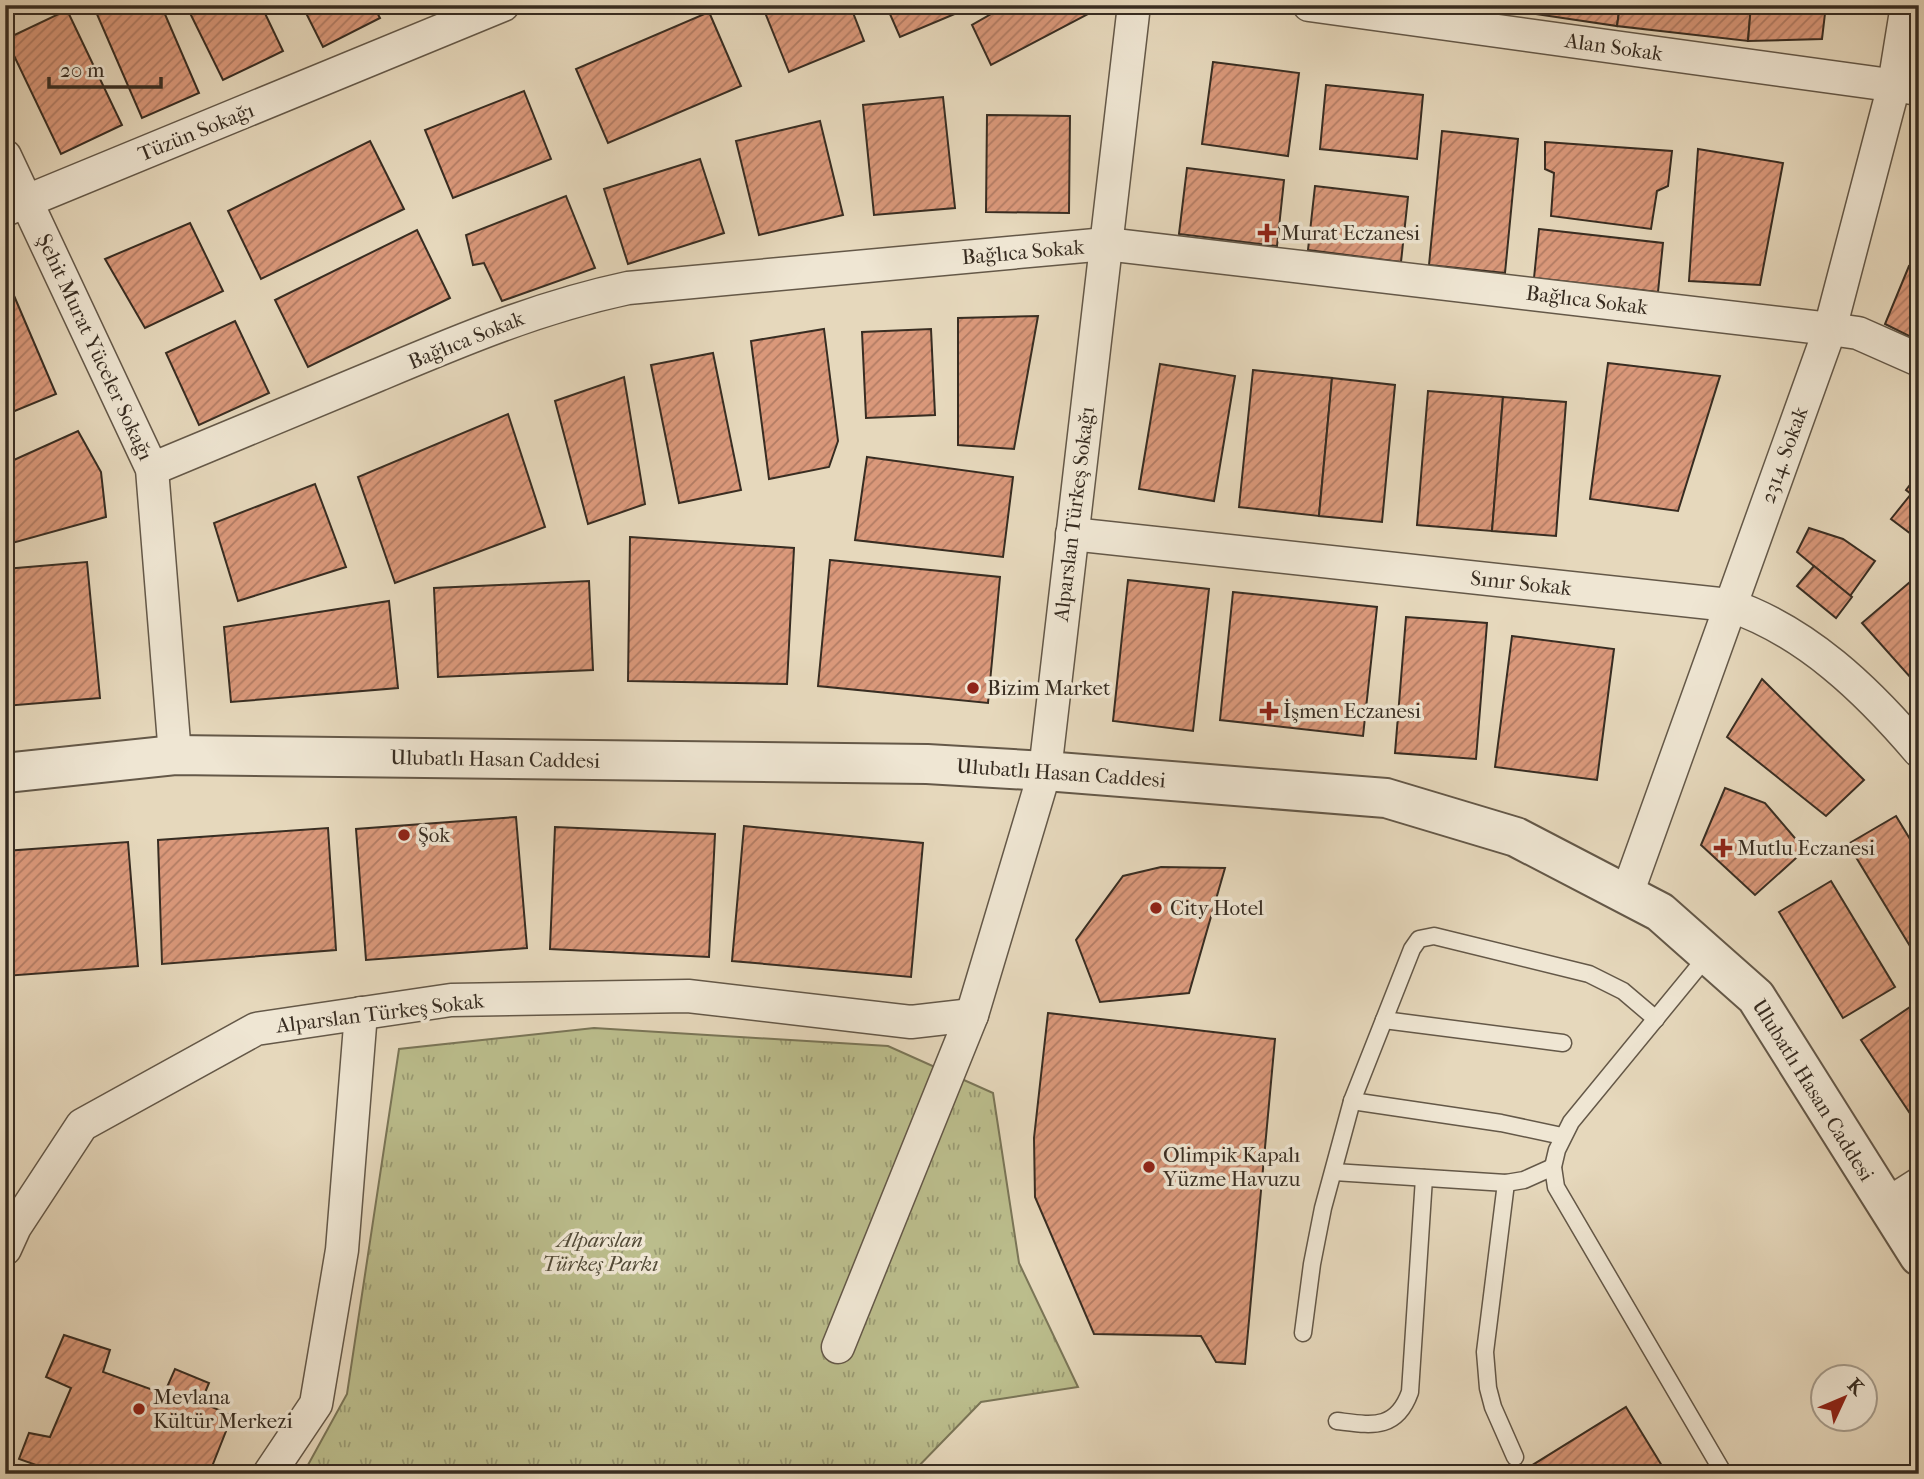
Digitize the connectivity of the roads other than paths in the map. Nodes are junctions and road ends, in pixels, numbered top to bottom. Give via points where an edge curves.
1 (503, 5) edge
2 (1134, 5) edge
3 (1309, 5) edge
4 (1907, 5) edge
5 (1907, 87) edge
6 (5, 156) edge
7 (16, 206) edge
8 (1106, 244) junction
9 (1830, 329) junction
10 (1919, 360) edge
11 (152, 469) junction
12 (1072, 534) junction
13 (1729, 605) junction
14 (1919, 751) edge
15 (175, 755) junction
16 (1045, 771) junction
17 (5, 773) edge
18 (1627, 894) junction
19 (1709, 955) junction
20 (362, 1013) junction
21 (972, 1015) junction
22 (1657, 1019) junction
23 (1384, 1020) junction
24 (1563, 1043) dead end
25 (1352, 1101) junction
26 (1562, 1136) junction
27 (1553, 1167) junction
28 (1334, 1172) junction
29 (1423, 1178) junction
30 (1506, 1183) junction
31 (1919, 1184) edge
32 (1886, 1205) junction
33 (5, 1249) edge
34 (1919, 1256) edge
35 (1303, 1332) dead end
36 (838, 1347) dead end
37 (1337, 1421) dead end
38 (1515, 1457) dead end
39 (269, 1474) edge
40 (1724, 1474) edge

1 - 7 street, Tüzün Sokağı
2 - 8 street, Alparslan Türkeş Sokağı
3 - 5 street, Alan Sokak
4 - 5 street, 2314. Sokak
5 - 9 street, 2314. Sokak
6 - 7 street, Şehit Murat Yüceler Sokağı
7 - 11 street, Şehit Murat Yüceler Sokağı
8 - 9 street, Bağlıca Sokak
8 - 11 street, Bağlıca Sokak via 628,288 592,296 488,329
8 - 12 street, Alparslan Türkeş Sokağı
9 - 10 street, Bağlıca Sokak via 1858,333
9 - 13 street, 2314. Sokak
11 - 15 street, Şehit Murat Yüceler Sokağı
12 - 13 street, Sınır Sokak
12 - 16 street, Alparslan Türkeş Sokağı
13 - 14 street, Sınır Sokak via 1786,630 1818,652 1892,719
13 - 18 street, 2314. Sokak
15 - 16 street, Ulubatlı Hasan Caddesi via 928,764
15 - 17 street, Ulubatlı Hasan Caddesi
16 - 18 street, Ulubatlı Hasan Caddesi via 1386,798 1516,837
16 - 21 street, Alparslan Türkeş Sokağı
18 - 19 street, Ulubatlı Hasan Caddesi via 1660,912
19 - 22 lane
19 - 32 street, Ulubatlı Hasan Caddesi via 1756,997
20 - 21 street, Alparslan Türkeş Sokak via 451,1000 688,996 911,1022
20 - 33 street, Alparslan Türkeş Sokak via 256,1029 82,1125
20 - 39 street via 342,1250 316,1404
21 - 36 street, Alparslan Türkeş Sokağı
22 - 23 lane via 1623,991 1589,974 1426,936 1415,944
22 - 26 lane
23 - 24 lane
23 - 25 lane
25 - 26 lane
25 - 28 lane
26 - 27 lane
27 - 30 lane
27 - 40 lane via 1556,1187
28 - 29 lane
28 - 35 lane via 1312,1264
29 - 30 lane
29 - 37 lane via 1410,1392 1402,1411 1384,1423
30 - 38 lane via 1485,1352 1493,1407
31 - 32 street
32 - 34 street, Ulubatlı Hasan Caddesi

